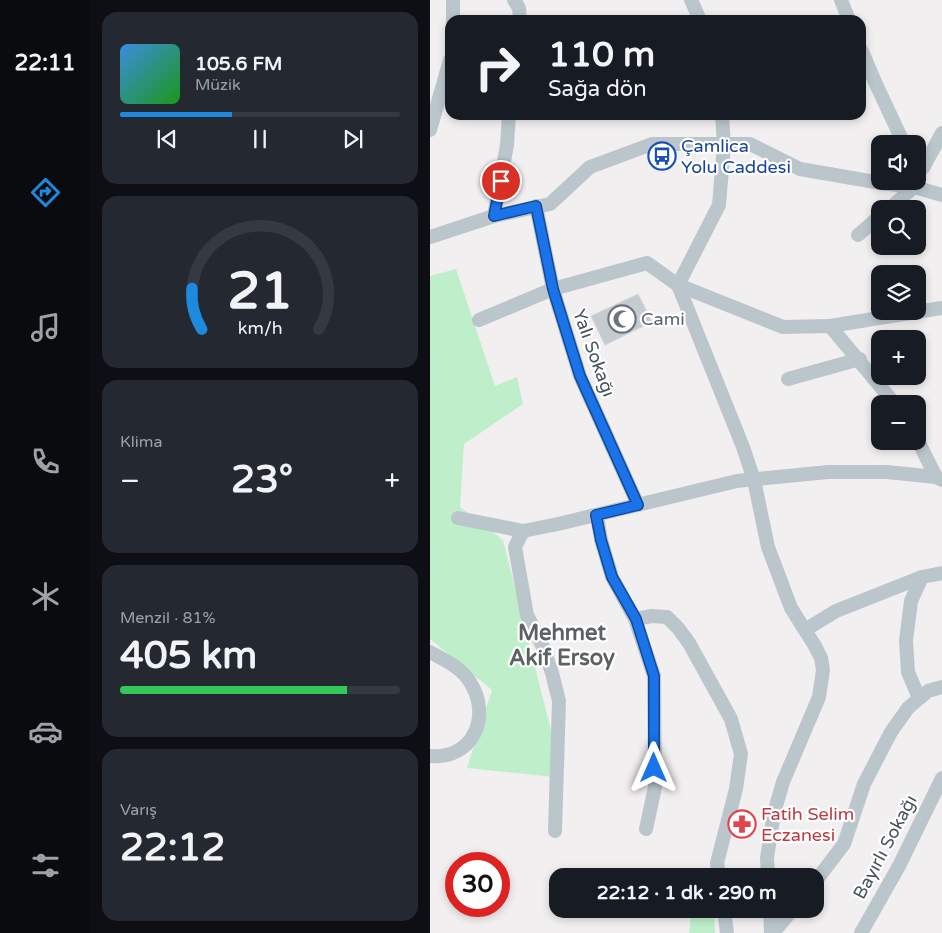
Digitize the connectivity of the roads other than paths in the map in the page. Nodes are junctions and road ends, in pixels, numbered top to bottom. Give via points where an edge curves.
1 (453, 0) edge
2 (514, 0) edge
3 (691, 0) edge
4 (841, 0) edge
5 (453, 15) edge
6 (520, 15) edge
7 (698, 15) edge
8 (847, 15) edge
9 (866, 61) edge
10 (445, 78) edge
11 (509, 120) edge
12 (722, 120) edge
13 (430, 130) edge
14 (942, 133) edge
15 (900, 135) edge
16 (724, 144) junction
17 (926, 162) edge
18 (871, 181) edge
19 (926, 182) edge
20 (906, 190) edge
21 (942, 195) edge
22 (897, 200) edge
23 (536, 206) junction
24 (494, 216) junction
25 (871, 224) edge
26 (858, 235) dead end
27 (430, 237) edge
28 (678, 285) junction
29 (553, 289) junction
30 (942, 308) edge
31 (479, 320) dead end
32 (830, 326) junction
33 (860, 359) junction
34 (788, 378) dead end
35 (888, 395) edge
36 (923, 450) edge
37 (939, 478) edge
38 (754, 480) junction
39 (638, 505) junction
40 (596, 515) junction
41 (458, 518) dead end
42 (523, 531) junction
43 (942, 573) edge
44 (922, 578) junction
45 (636, 619) junction
46 (805, 630) junction
47 (430, 652) edge
48 (942, 686) edge
49 (924, 695) junction
50 (430, 756) edge
51 (942, 778) edge
52 (646, 829) dead end
53 (555, 830) dead end
54 (718, 868) edge
55 (768, 868) edge
56 (824, 870) edge
57 (725, 918) edge
58 (771, 918) edge
59 (785, 918) edge
60 (727, 933) edge
61 (772, 933) edge
62 (861, 933) edge

1 - 5 street
2 - 6 street
3 - 7 street
4 - 8 street
9 - 15 street
10 - 13 street
11 - 24 street
12 - 16 street
14 - 17 street
16 - 18 street via 750,144 800,168
16 - 23 street via 652,144 590,167 550,204
16 - 28 street via 719,205
19 - 21 street
20 - 22 street
23 - 24 street
23 - 29 street, Yalı Sokağı
24 - 27 street
25 - 26 street
28 - 29 street via 647,263
28 - 32 street via 783,327
28 - 38 street via 744,447
29 - 31 street
29 - 39 street, Yalı Sokağı via 580,376
30 - 32 street
32 - 33 street
33 - 34 street
33 - 35 street
36 - 37 street
37 - 38 street via 887,472 828,472
38 - 39 street via 737,481
38 - 46 street via 768,547 791,608
39 - 40 street
40 - 42 street
40 - 45 street via 612,577
41 - 42 street
42 - 53 street via 515,547 527,615 543,647 559,701
43 - 44 street
44 - 46 street via 836,611
44 - 49 street via 911,601 906,640 908,672
45 - 52 street via 654,676 654,787
45 - 54 street via 667,617 678,628 731,719 741,754
46 - 55 street via 821,658 823,670 819,697 774,813
47 - 50 street via 461,671 469,680 476,691 480,715 476,731 461,750 440,757
48 - 49 street
49 - 56 street via 908,708 892,732 864,784 844,844
51 - 62 street, Bayırlı Sokağı via 899,866
57 - 60 street
58 - 61 street
59 - 61 street

